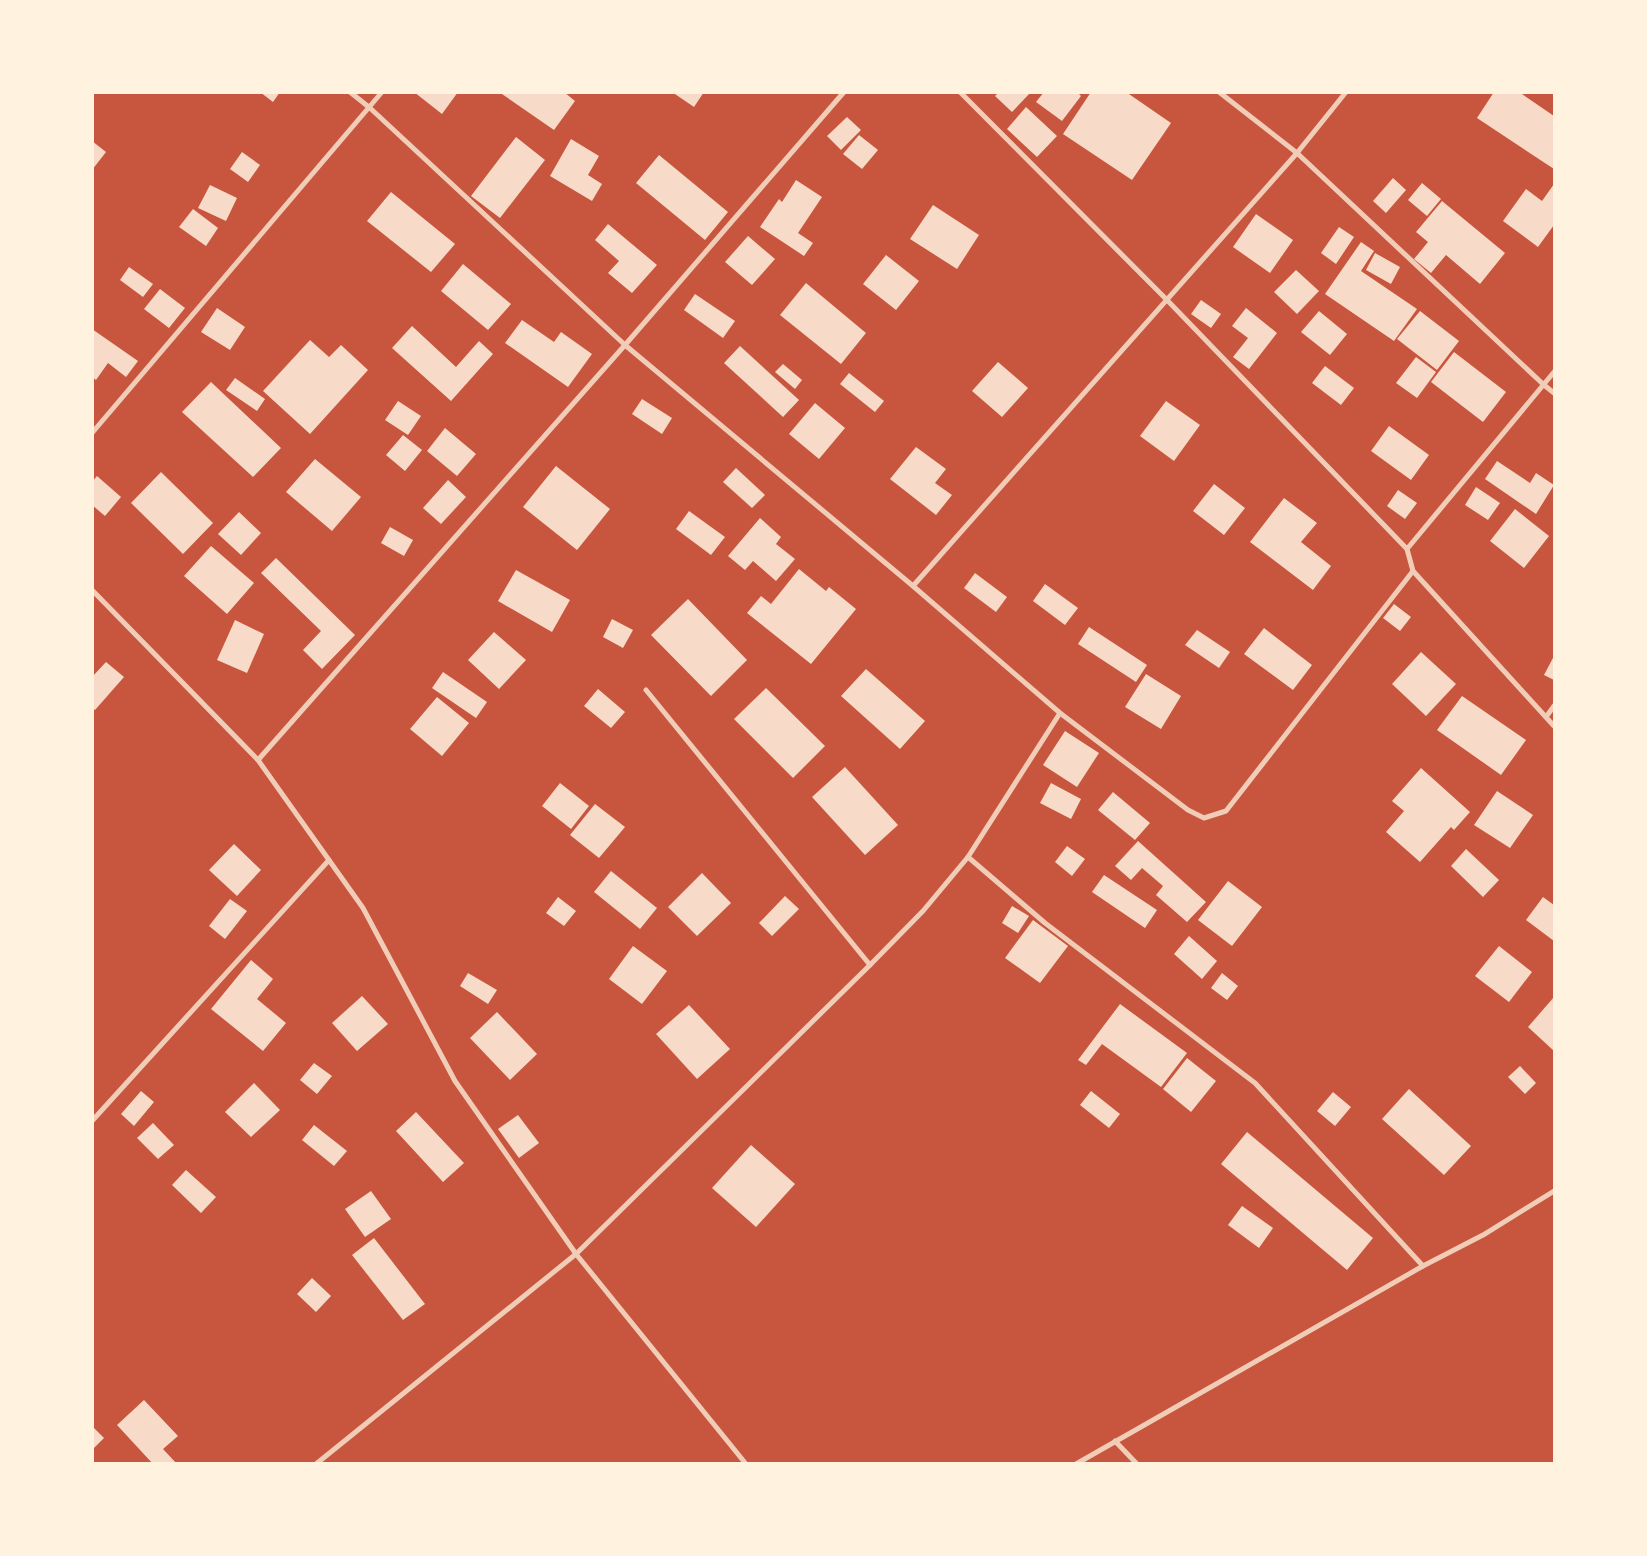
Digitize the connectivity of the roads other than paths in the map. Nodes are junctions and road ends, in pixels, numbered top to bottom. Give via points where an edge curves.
1 (350, 92) edge
2 (382, 92) edge
3 (844, 92) edge
4 (960, 92) edge
5 (1219, 92) edge
6 (1346, 92) edge
7 (370, 108) junction
8 (1297, 153) junction
9 (1167, 300) junction
10 (625, 346) junction
11 (1554, 372) edge
12 (1544, 385) junction
13 (1554, 393) edge
14 (92, 433) edge
15 (1407, 549) junction
16 (1413, 571) junction
17 (913, 586) junction
18 (92, 590) edge
19 (646, 690) dead end
20 (1554, 706) edge
21 (1060, 713) junction
22 (1546, 717) junction
23 (1554, 726) edge
24 (258, 760) junction
25 (968, 857) junction
26 (329, 860) junction
27 (870, 965) junction
28 (92, 1121) edge
29 (1554, 1191) edge
30 (576, 1254) junction
31 (1422, 1266) junction
32 (1114, 1441) junction
33 (316, 1464) edge
34 (746, 1464) edge
35 (1076, 1464) edge
36 (1137, 1464) edge

1 - 7 street
2 - 7 street
3 - 10 street
4 - 9 street
5 - 8 street
6 - 8 street
7 - 10 street
7 - 14 street
8 - 9 street
8 - 12 street
9 - 15 street
9 - 17 street
10 - 17 street
10 - 24 street
11 - 12 street
12 - 13 street
12 - 15 street
15 - 16 street
16 - 21 street via 1226,811 1204,818 1188,810
16 - 22 street
17 - 21 street
18 - 24 street
19 - 27 street
20 - 22 street
21 - 25 street
22 - 23 street
24 - 26 street
25 - 27 street via 923,911
25 - 31 street via 1045,923 1255,1083
26 - 28 street
26 - 30 street via 363,908 455,1081
27 - 30 street
29 - 31 street via 1483,1235
30 - 33 street
30 - 34 street
31 - 32 street
32 - 35 street
32 - 36 street

